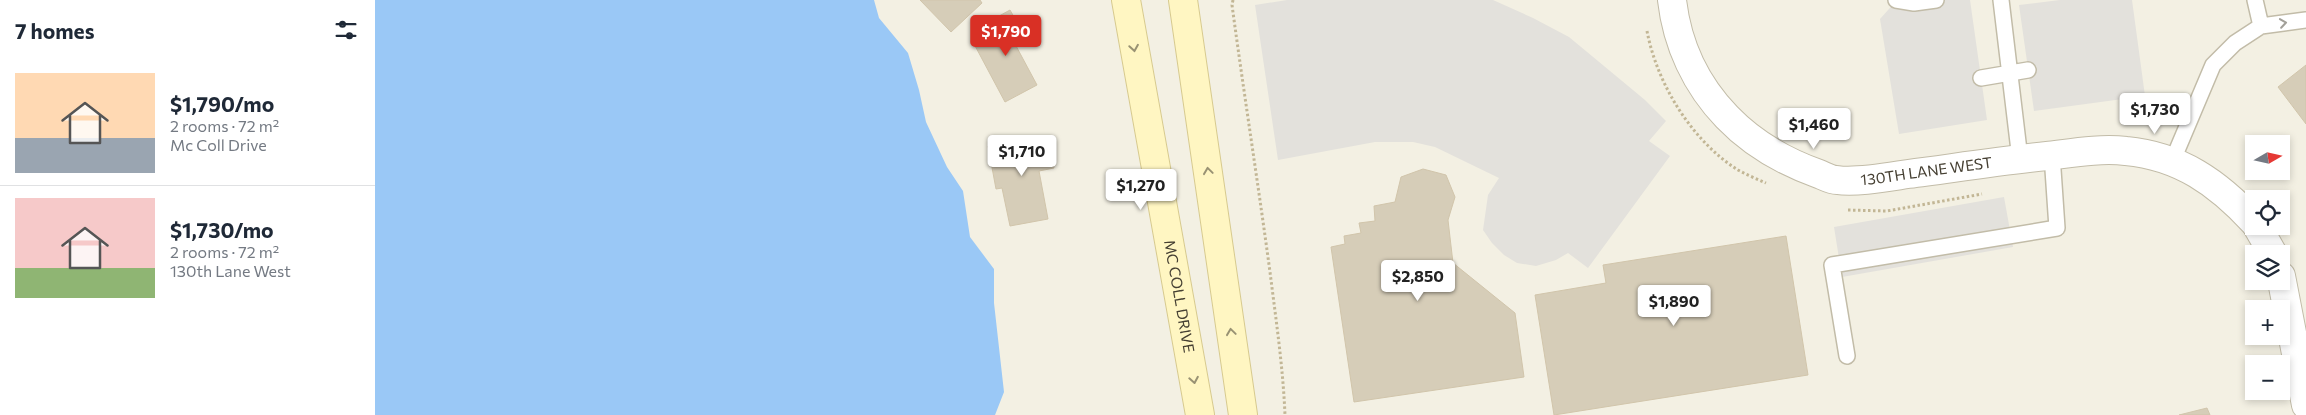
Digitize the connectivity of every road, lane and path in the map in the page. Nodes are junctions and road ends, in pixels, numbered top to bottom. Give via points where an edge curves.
1 (1126, 0) edge
2 (1183, 0) edge
3 (1233, 0) edge
4 (1672, 0) edge
5 (1896, 0) edge
6 (1936, 0) edge
7 (2001, 0) edge
8 (2255, 0) edge
9 (2306, 20) edge
10 (2261, 26) junction
11 (2028, 70) dead end
12 (2009, 73) junction
13 (1981, 78) dead end
14 (2052, 155) junction
15 (2020, 159) junction
16 (2172, 162) junction
17 (2245, 214) edge
18 (2285, 290) edge
19 (2299, 336) edge
20 (1847, 356) dead end
21 (2306, 405) edge
22 (1200, 415) edge
23 (1243, 415) edge
24 (1285, 415) edge

1 -> 22 main road, MC COLL DRIVE
23 -> 2 main road
3 - 24 path via 1283,370
4 - 15 street, 130TH LANE WEST via 1674,21 1691,66 1711,100 1761,146 1800,168 1837,180 1877,178
5 - 6 lane via 1914,3
7 - 12 lane
8 - 10 lane
10 -> 9 lane
10 - 16 lane via 2235,43 2213,65
11 - 12 lane
12 - 13 lane
12 - 15 lane
14 - 15 street, 130TH LANE WEST
14 - 16 street, 130TH LANE WEST via 2126,151
14 - 20 lane via 2057,228 1832,265
16 - 17 street, 130TH LANE WEST via 2208,179
18 - 19 street
19 - 21 street

